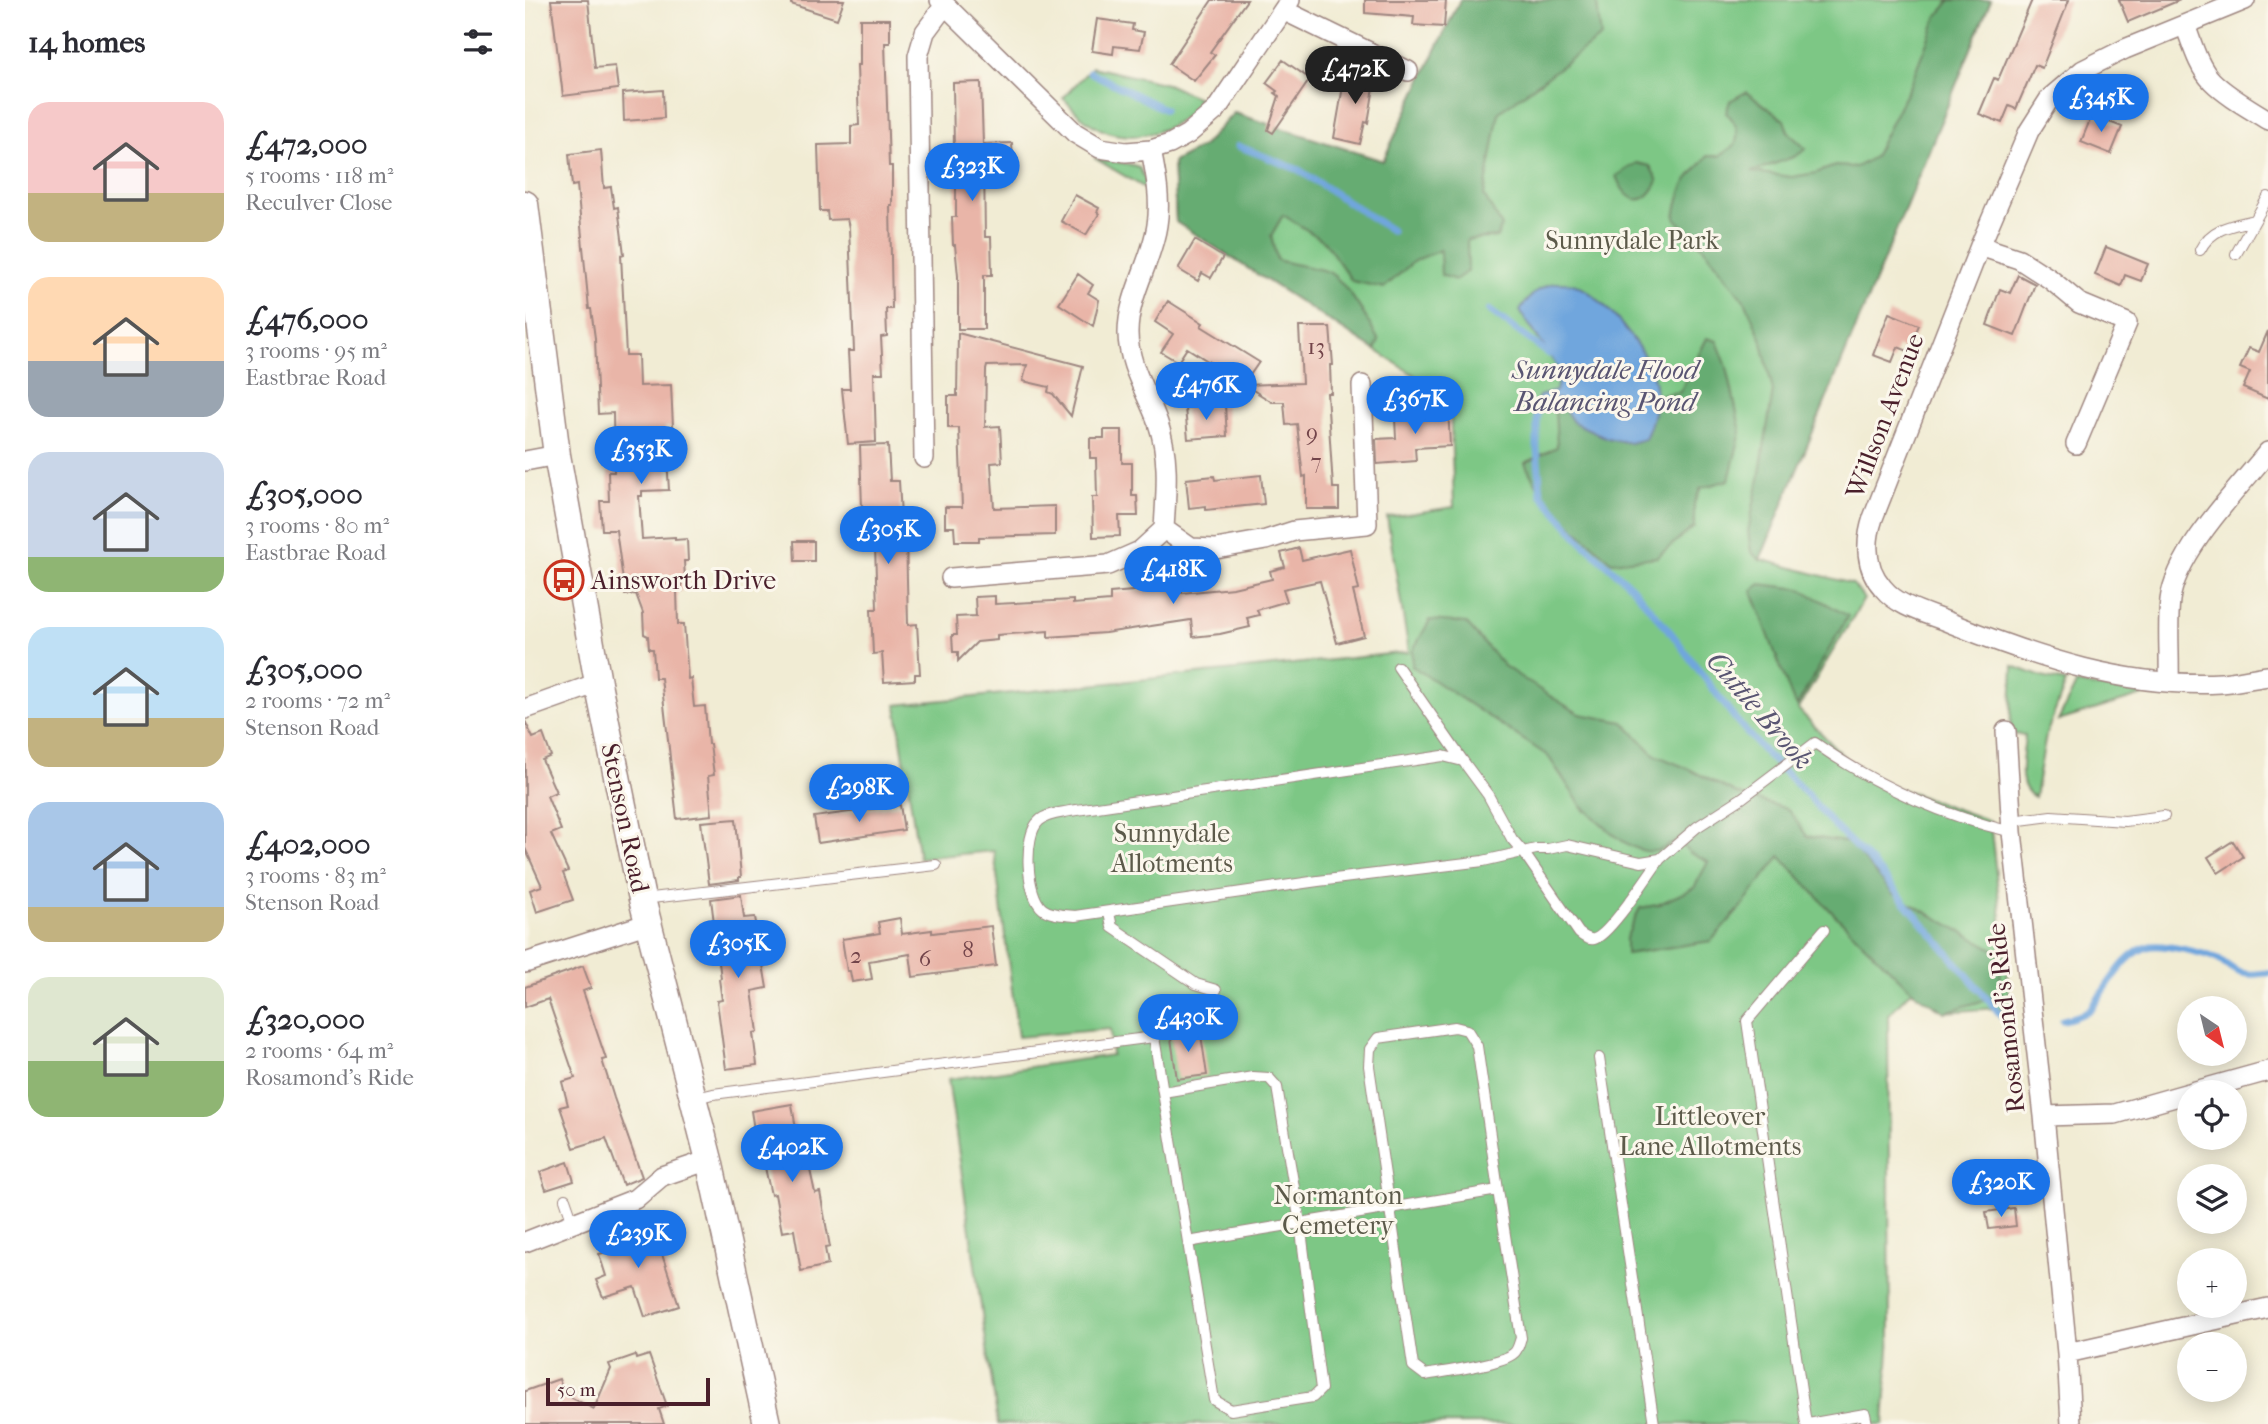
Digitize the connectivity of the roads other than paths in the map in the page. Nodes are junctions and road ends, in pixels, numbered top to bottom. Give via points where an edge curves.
1 (2245, 0) edge
2 (942, 3) edge
3 (1287, 6) edge
4 (2185, 25) junction
5 (1408, 71) dead end
6 (2268, 120) edge
7 (1151, 150) junction
8 (2268, 197) edge
9 (525, 204) edge
10 (2255, 220) junction
11 (1980, 246) junction
12 (2200, 250) dead end
13 (2235, 254) dead end
14 (1361, 385) dead end
15 (2075, 444) dead end
16 (2268, 452) edge
17 (557, 454) junction
18 (924, 458) dead end
19 (525, 461) edge
20 (1164, 529) junction
21 (951, 578) dead end
22 (1398, 667) dead end
23 (2268, 676) edge
24 (2169, 682) junction
25 (598, 683) junction
26 (525, 709) edge
27 (2006, 731) dead end
28 (1463, 761) junction
29 (2164, 816) dead end
30 (2012, 827) junction
31 (1524, 853) junction
32 (1660, 859) junction
33 (936, 866) dead end
34 (645, 911) junction
35 (1109, 913) junction
36 (1824, 930) dead end
37 (525, 963) edge
38 (1216, 990) dead end
39 (1599, 1058) dead end
40 (2268, 1071) edge
41 (2235, 1080) edge
42 (1163, 1092) junction
43 (2177, 1096) edge
44 (694, 1099) junction
45 (2044, 1116) junction
46 (709, 1160) junction
47 (1498, 1190) junction
48 (565, 1199) dead end
49 (1392, 1208) junction
50 (573, 1222) junction
51 (1300, 1223) junction
52 (525, 1242) edge
53 (1188, 1242) junction
54 (2268, 1308) edge
55 (2067, 1353) junction
56 (766, 1424) edge
57 (1654, 1424) edge
58 (1807, 1424) edge
59 (1867, 1424) edge
60 (2071, 1424) edge

1 - 4 street, Willson Avenue
2 - 7 street via 1075,133 1100,148
2 - 18 street via 918,55
3 - 5 street
3 - 7 street via 1216,110 1188,134
4 - 6 street via 2211,80
4 - 11 street, Willson Avenue via 2083,70 2050,98 2029,131
7 - 20 street via 1157,226 1128,331 1131,355 1166,452
8 - 10 lane
9 - 17 street, Stenson Road
10 - 12 lane via 2214,233
10 - 13 lane
11 - 15 street via 2019,259 2079,303 2127,323
11 - 24 street, Willson Avenue via 1873,518 1867,547 1872,570 1883,589 1901,603 2007,645 2081,669
14 - 20 street via 1367,524 1294,531 1216,549 1191,548
16 - 24 street via 2179,568 2171,598
17 - 19 street
17 - 25 street, Stenson Road
20 - 21 street via 1140,551 1108,565
22 - 28 lane
23 - 24 street, Willson Avenue via 2222,683
25 - 26 street
25 - 34 street, Stenson Road
27 - 30 street, Rosamond's Ride
28 - 31 lane
28 - 35 lane via 1443,756 1041,818 1031,830 1028,855 1034,899 1044,910 1060,915
29 - 30 lane via 2126,821 2051,816
30 - 32 lane via 1933,809 1851,768 1815,743 1696,827
30 - 45 street, Rosamond's Ride
31 - 32 lane via 1567,845 1641,862
31 - 32 lane via 1579,933 1593,939 1607,931
31 - 35 lane
33 - 34 lane
34 - 37 street
34 - 44 street, Stenson Road
35 - 38 lane via 1112,927 1196,984
36 - 58 lane via 1747,1021
39 - 57 lane
40 - 41 street
42 - 44 lane via 1154,1037
42 - 51 lane via 1269,1078 1277,1087
42 - 53 lane
43 - 45 street via 2115,1114
44 - 46 street, Stenson Road
45 - 55 street, Rosamond's Ride
46 - 50 street via 662,1176 635,1199
46 - 56 street, Stenson Road
47 - 49 lane
47 - 49 lane via 1477,1046 1467,1030 1455,1027 1378,1038 1370,1049 1369,1066
47 - 49 lane via 1521,1338 1516,1352 1506,1359 1443,1372 1425,1375 1413,1366
48 - 50 lane
49 - 51 lane
50 - 52 street
51 - 53 lane
51 - 53 lane via 1321,1389 1314,1397 1231,1410 1214,1400
54 - 55 street
55 - 60 street, Rosamond's Ride
58 - 59 lane via 1865,1414

